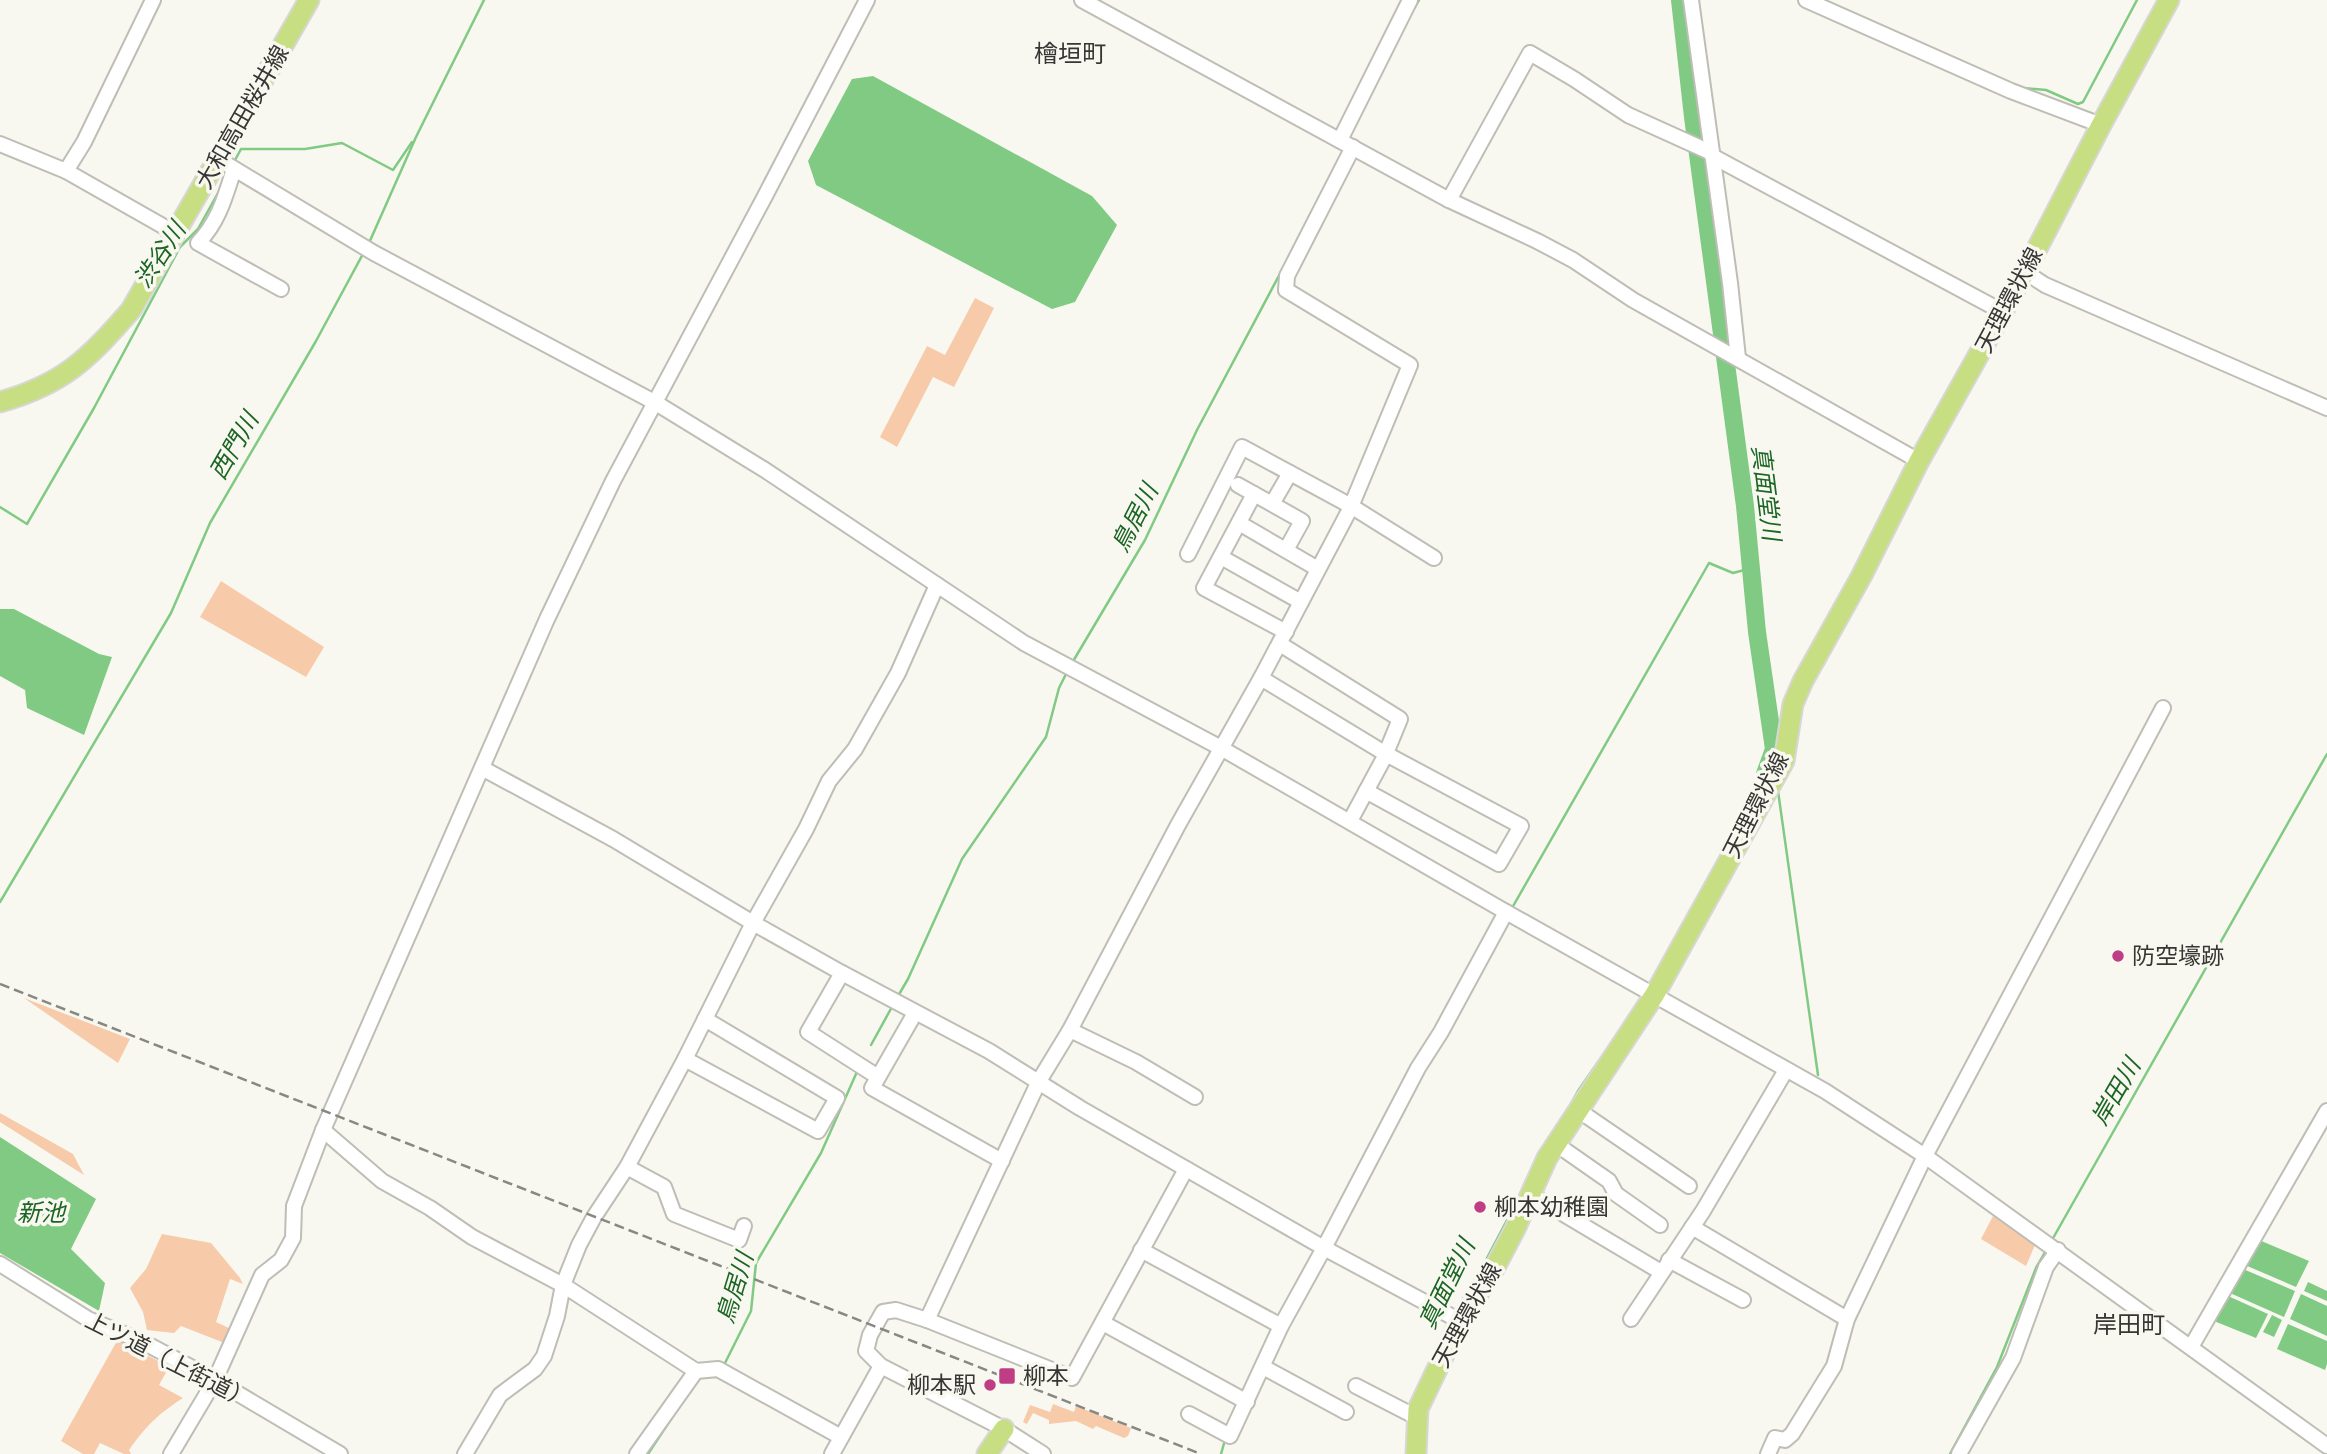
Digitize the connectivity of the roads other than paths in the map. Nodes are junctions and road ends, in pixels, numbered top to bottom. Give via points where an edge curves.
1 (153, 0) edge
2 (309, 0) edge
3 (867, 0) edge
4 (1082, 0) edge
5 (1410, 0) edge
6 (1691, 0) edge
7 (1806, 0) edge
8 (2169, 0) edge
9 (2101, 125) junction
10 (1347, 143) junction
11 (0, 144) edge
12 (1710, 153) junction
13 (226, 164) junction
14 (66, 172) junction
15 (1449, 200) junction
16 (175, 233) junction
17 (2025, 272) junction
18 (281, 289) dead end
19 (2003, 312) junction
20 (1735, 356) junction
21 (0, 402) edge
22 (656, 404) junction
23 (2326, 406) edge
24 (1919, 461) junction
25 (1290, 472) junction
26 (1238, 485) dead end
27 (1254, 494) junction
28 (1272, 504) junction
29 (1351, 506) junction
30 (1239, 523) junction
31 (1286, 550) junction
32 (1188, 554) dead end
33 (1221, 557) junction
34 (1434, 558) dead end
35 (1318, 569) junction
36 (937, 585) junction
37 (1301, 602) junction
38 (1283, 638) junction
39 (1261, 678) junction
40 (2163, 708) dead end
41 (1221, 748) junction
42 (1385, 754) junction
43 (482, 768) junction
44 (1366, 791) junction
45 (1350, 821) junction
46 (1506, 912) junction
47 (753, 923) junction
48 (842, 973) junction
49 (1655, 994) junction
50 (915, 1013) junction
51 (705, 1019) junction
52 (1070, 1030) junction
53 (685, 1059) junction
54 (1786, 1070) junction
55 (878, 1077) junction
56 (1039, 1081) junction
57 (1195, 1097) dead end
58 (1577, 1110) junction
59 (2327, 1111) edge
60 (323, 1130) junction
61 (1556, 1144) junction
62 (1925, 1156) junction
63 (1002, 1161) junction
64 (626, 1167) junction
65 (1186, 1169) junction
66 (1689, 1186) dead end
67 (1530, 1194) junction
68 (1660, 1225) dead end
69 (744, 1226) dead end
70 (1692, 1227) junction
71 (2052, 1246) junction
72 (1324, 1248) junction
73 (1141, 1250) junction
74 (0, 1264) edge
75 (1665, 1266) junction
76 (563, 1285) junction
77 (1743, 1300) dead end
78 (1631, 1319) dead end
79 (1847, 1319) junction
80 (927, 1320) junction
81 (1460, 1321) junction
82 (1103, 1323) junction
83 (1281, 1325) junction
84 (2191, 1347) junction
85 (881, 1366) junction
86 (1263, 1367) junction
87 (696, 1371) junction
88 (215, 1380) junction
89 (1356, 1386) dead end
90 (1247, 1402) junction
91 (1346, 1412) dead end
92 (1189, 1414) dead end
93 (1418, 1418) junction
94 (1004, 1429) junction
95 (841, 1437) junction
96 (2327, 1446) edge
97 (171, 1454) edge
98 (340, 1454) edge
99 (466, 1454) edge
100 (637, 1454) edge
101 (832, 1454) edge
102 (987, 1454) edge
103 (1043, 1454) edge
104 (1416, 1454) edge
105 (1768, 1454) edge
106 (1959, 1454) edge

1 - 14 street
2 - 13 main road, 大和高田桜井線
3 - 22 street
4 - 10 street
5 - 10 street
6 - 12 street
7 - 9 street via 2011,91
8 - 9 main road, 天理環状線
9 - 17 main road, 天理環状線
10 - 15 street
10 - 29 street via 1287,275 1286,290 1410,365
11 - 14 street
12 - 15 street via 1628,115 1530,53
12 - 19 street
12 - 20 street via 1730,282
13 - 16 main road, 大和高田桜井線
13 - 18 street via 219,216 198,243
13 - 22 street via 368,249
14 - 16 street
15 - 20 street via 1573,260 1633,300
16 - 21 main road, 大和高田桜井線 via 131,310 95,351 67,374 27,395
17 - 19 main road, 天理環状線
17 - 23 street via 2045,285
19 - 24 main road, 天理環状線
20 - 24 street
22 - 36 street via 765,470
22 - 43 street via 613,481 547,619
24 - 49 main road, 天理環状線 via 1803,681 1793,704 1784,761
25 - 28 street
25 - 29 street
25 - 32 street via 1242,447
26 - 27 street
27 - 28 street
27 - 30 street
28 - 31 street via 1302,521
29 - 34 street
29 - 35 street
30 - 31 street
30 - 33 street
31 - 35 street
33 - 37 street
33 - 38 street via 1204,588
35 - 37 street
36 - 41 street via 1024,643
36 - 47 street via 898,673 855,749 828,781
37 - 38 street
38 - 39 street
38 - 42 street via 1401,719
39 - 41 street
39 - 42 street
40 - 62 street
41 - 45 street
41 - 52 street
42 - 44 street
42 - 44 street via 1521,826 1499,864
43 - 47 street
43 - 60 street
44 - 45 street
45 - 46 street
46 - 49 street
46 - 72 street
47 - 48 street
47 - 51 street
48 - 50 street
48 - 55 street via 808,1032
49 - 54 street
49 - 58 main road, 天理環状線
50 - 55 street
50 - 56 street
51 - 53 street
51 - 53 street via 837,1098 818,1131
52 - 56 street
52 - 57 street
53 - 64 street
54 - 62 street
54 - 70 street
55 - 63 street via 872,1088
56 - 63 street
56 - 65 street
58 - 61 main road, 天理環状線
58 - 66 street
59 - 84 street
60 - 76 street via 382,1181 472,1237
60 - 88 street via 294,1206 293,1238 281,1260 262,1275
61 - 67 main road, 天理環状線
61 - 68 street
62 - 71 street
62 - 79 street
63 - 80 street
64 - 69 street via 664,1187 674,1214 739,1240
64 - 76 street via 579,1245
65 - 72 street
65 - 73 street
67 - 75 street
67 - 81 main road, 天理環状線 via 1493,1271
70 - 75 street
70 - 79 street
71 - 84 street
71 - 106 street via 2013,1358
72 - 81 street
72 - 83 street
73 - 82 street
73 - 83 street
74 - 88 street, 上ツ道（上街道） via 88,1319
75 - 77 street
75 - 78 street
76 - 87 street
76 - 99 street via 544,1356 535,1369 500,1395
79 - 105 street via 1834,1366 1793,1434 1785,1440 1775,1438
80 - 82 street via 1072,1378
80 - 85 street via 896,1310 883,1312 866,1351
81 - 93 main road, 天理環状線 via 1418,1409
82 - 90 street
83 - 86 street
84 - 96 street
85 - 94 street
85 - 95 street
86 - 90 street
86 - 91 street
87 - 95 street via 720,1370
87 - 100 street
88 - 97 street
88 - 98 street, 上ツ道（上街道）
89 - 93 street
90 - 92 street via 1230,1436
93 - 104 main road, 天理環状線
94 - 102 main road
94 - 103 street
95 - 101 street

